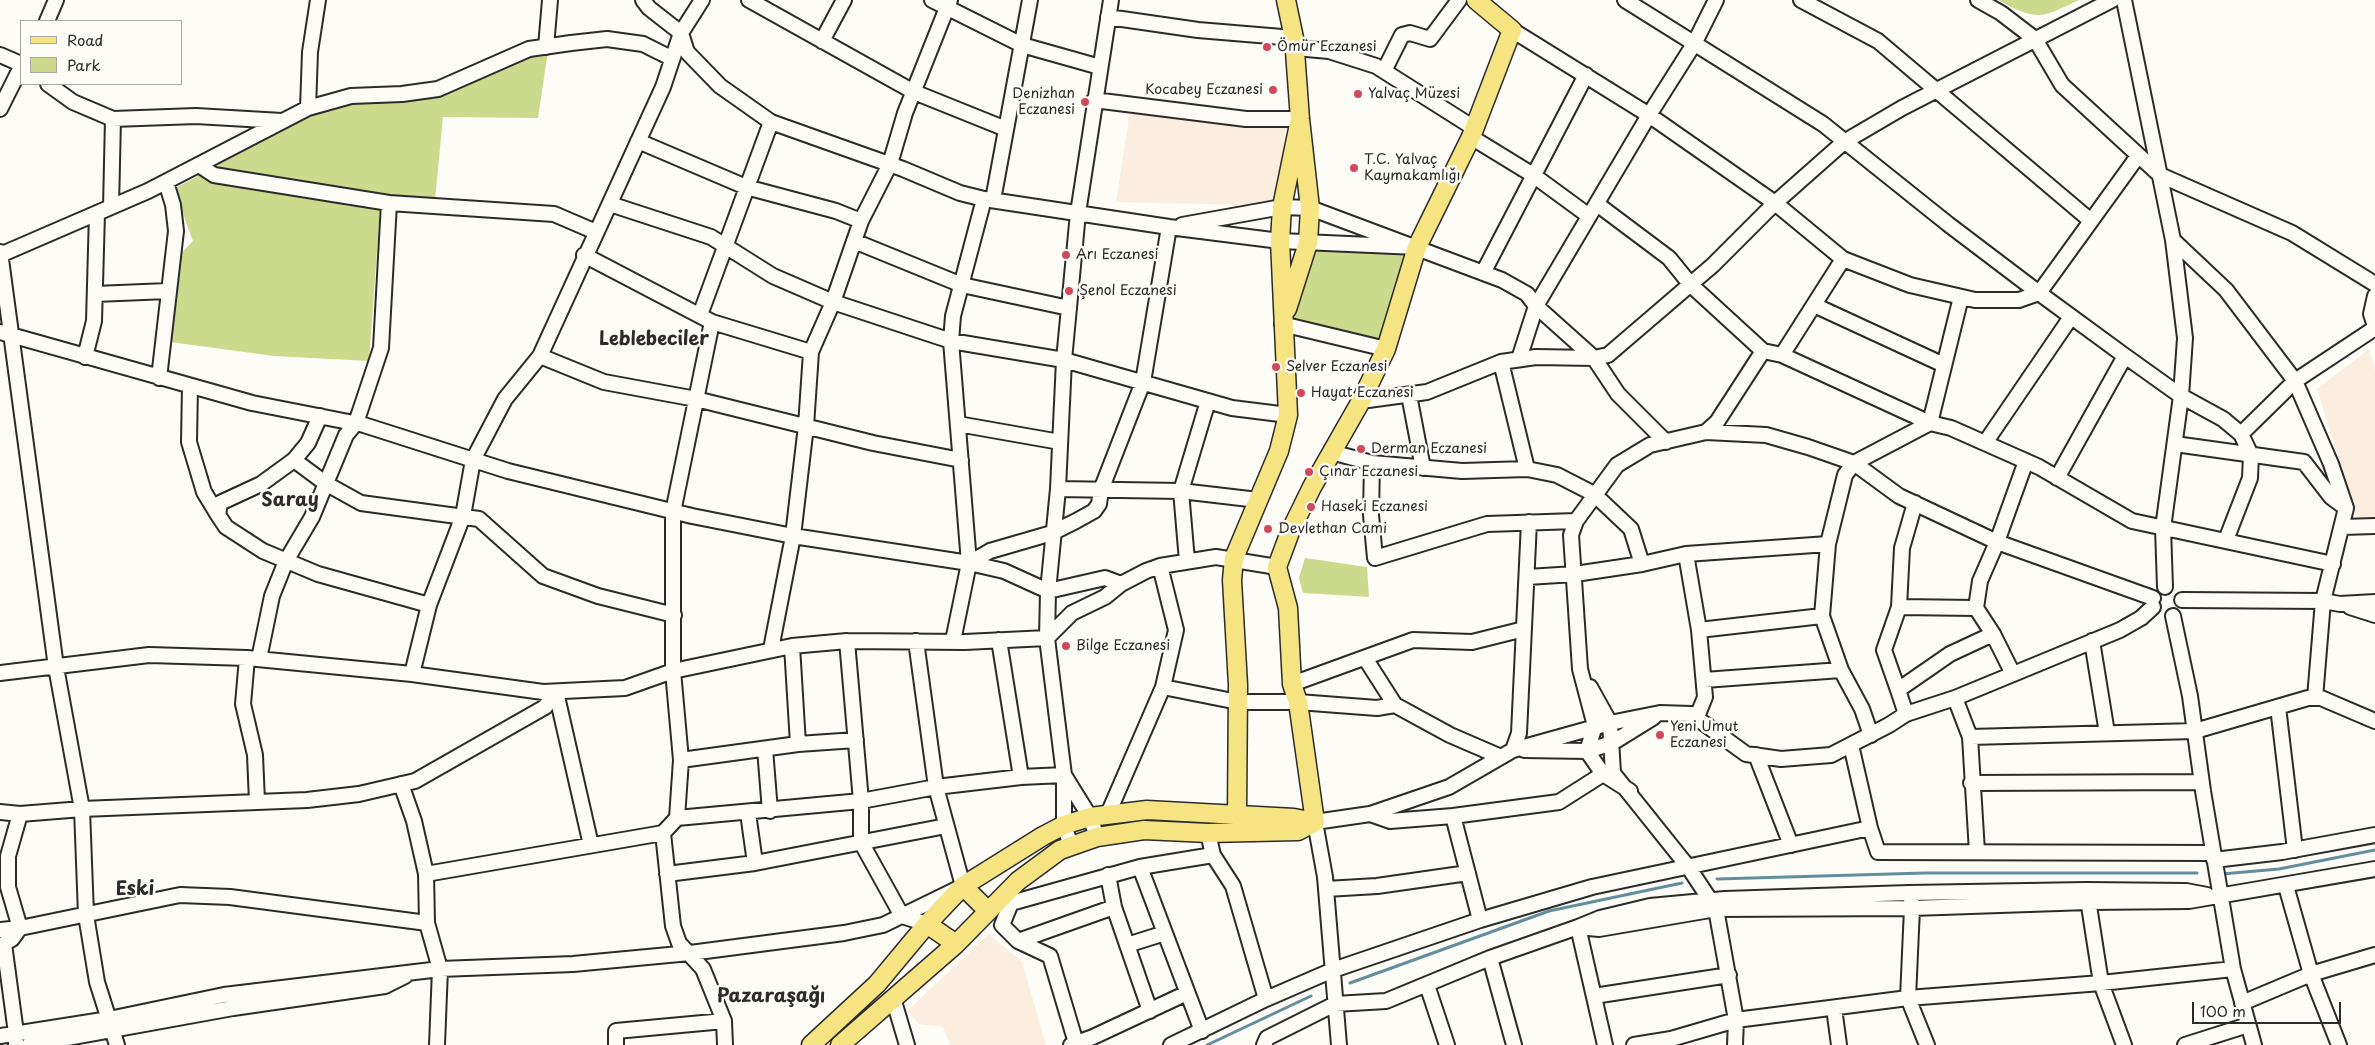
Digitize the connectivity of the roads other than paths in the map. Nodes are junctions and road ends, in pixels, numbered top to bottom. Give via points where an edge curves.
1 (56, 0) edge
2 (318, 0) edge
3 (550, 0) edge
4 (643, 0) edge
5 (702, 0) edge
6 (748, 0) edge
7 (844, 0) edge
8 (932, 0) edge
9 (1030, 0) edge
10 (1111, 0) edge
11 (1459, 0) edge
12 (1476, 0) edge
13 (1625, 0) edge
14 (1716, 0) edge
15 (1801, 0) edge
16 (1978, 0) edge
17 (2112, 0) edge
18 (2124, 0) edge
19 (948, 4) edge
20 (1290, 5) edge
21 (1108, 17) junction
22 (47, 20) edge
23 (1512, 30) junction
24 (681, 33) junction
25 (2035, 39) junction
26 (822, 41) junction
27 (1294, 43) junction
28 (1022, 44) junction
29 (1694, 44) junction
30 (546, 47) junction
31 (0, 55) edge
32 (671, 58) junction
33 (20, 65) edge
34 (1100, 66) junction
35 (20, 68) edge
36 (1384, 71) junction
37 (1586, 75) junction
38 (49, 85) edge
39 (1935, 90) junction
40 (914, 92) junction
41 (1094, 100) junction
42 (308, 108) junction
43 (0, 109) edge
44 (1648, 114) junction
45 (113, 119) junction
46 (1300, 119) junction
47 (283, 120) junction
48 (772, 122) junction
49 (1006, 129) junction
50 (1473, 132) junction
51 (638, 141) junction
52 (1844, 142) junction
53 (2138, 156) junction
54 (890, 164) junction
55 (199, 165) junction
56 (1533, 175) junction
57 (2160, 175) junction
58 (166, 182) junction
59 (746, 187) junction
60 (988, 200) junction
61 (389, 203) junction
62 (1775, 203) junction
63 (610, 204) junction
64 (1597, 204) junction
65 (1282, 206) junction
66 (111, 207) junction
67 (1310, 208) junction
68 (97, 213) junction
69 (1078, 213) junction
70 (1589, 216) junction
71 (861, 221) junction
72 (2091, 221) junction
73 (1169, 228) junction
74 (596, 232) junction
75 (2173, 240) junction
76 (854, 241) junction
77 (1280, 241) junction
78 (1308, 243) junction
79 (724, 246) junction
80 (1417, 247) junction
81 (0, 254) edge
82 (584, 255) junction
83 (1843, 259) junction
84 (1482, 272) junction
85 (2375, 284) edge
86 (962, 285) junction
87 (1691, 285) junction
88 (168, 291) junction
89 (2039, 293) junction
90 (95, 294) junction
91 (2375, 296) edge
92 (1962, 297) junction
93 (833, 302) junction
94 (1814, 305) junction
95 (1536, 306) junction
96 (1069, 308) junction
97 (2071, 316) junction
98 (706, 318) junction
99 (1282, 324) junction
100 (2375, 327) edge
101 (6, 334) edge
102 (952, 341) junction
103 (1386, 349) junction
104 (1763, 351) junction
105 (812, 352) junction
106 (1782, 355) junction
107 (540, 356) junction
108 (2125, 356) junction
109 (85, 357) junction
110 (1594, 358) junction
111 (1519, 359) junction
112 (1064, 360) junction
113 (1502, 362) junction
114 (1944, 365) junction
115 (160, 378) junction
116 (2295, 381) junction
117 (1143, 382) junction
118 (190, 386) junction
119 (1409, 395) junction
120 (2181, 396) junction
121 (696, 399) junction
122 (1208, 401) junction
123 (1361, 401) junction
124 (1288, 415) junction
125 (320, 416) junction
126 (356, 423) junction
127 (1930, 423) junction
128 (958, 424) junction
129 (806, 426) junction
130 (1706, 432) junction
131 (2241, 434) junction
132 (1060, 442) junction
133 (1666, 442) junction
134 (1985, 443) junction
135 (2175, 444) junction
136 (1331, 452) junction
137 (2251, 455) junction
138 (294, 460) junction
139 (474, 460) junction
140 (962, 460) junction
141 (2026, 462) junction
142 (1372, 463) junction
143 (1854, 463) junction
144 (1423, 468) junction
145 (1527, 469) junction
146 (2057, 478) junction
147 (325, 483) junction
148 (1058, 489) junction
149 (1100, 490) junction
150 (1181, 491) junction
151 (1594, 494) junction
152 (1258, 500) junction
153 (1915, 503) junction
154 (2346, 508) junction
155 (673, 512) junction
156 (218, 515) junction
157 (463, 516) junction
158 (1576, 521) junction
159 (1529, 522) junction
160 (2375, 526) edge
161 (2342, 527) junction
162 (2162, 528) junction
163 (1052, 533) junction
164 (792, 536) junction
165 (2226, 540) junction
166 (1997, 542) junction
167 (1828, 544) junction
168 (1686, 554) junction
169 (1234, 558) junction
170 (286, 561) junction
171 (1187, 561) junction
172 (969, 563) junction
173 (1642, 564) junction
174 (2333, 564) junction
175 (1160, 566) junction
176 (1277, 567) junction
177 (1575, 574) junction
178 (1527, 577) junction
179 (1121, 584) junction
180 (2166, 587) junction
181 (1048, 591) junction
182 (2182, 600) junction
183 (2323, 601) junction
184 (2375, 602) edge
185 (2153, 603) junction
186 (2340, 604) junction
187 (429, 605) junction
188 (1899, 608) junction
189 (1976, 608) junction
190 (674, 615) junction
191 (2375, 615) edge
192 (1822, 616) junction
193 (2173, 616) junction
194 (1524, 629) junction
195 (1699, 630) junction
196 (1993, 634) junction
197 (1047, 638) junction
198 (999, 640) junction
199 (847, 641) junction
200 (916, 641) junction
201 (953, 641) junction
202 (2092, 641) junction
203 (792, 646) junction
204 (771, 649) junction
205 (253, 658) junction
206 (1365, 658) junction
207 (56, 667) junction
208 (1580, 669) junction
209 (1841, 670) junction
210 (672, 671) junction
211 (0, 673) edge
212 (412, 674) junction
213 (2013, 674) junction
214 (1704, 680) junction
215 (1292, 684) junction
216 (1162, 687) junction
217 (1898, 690) junction
218 (556, 692) junction
219 (1955, 698) junction
220 (2315, 698) junction
221 (1238, 702) junction
222 (1298, 702) junction
223 (1395, 705) junction
224 (2278, 707) junction
225 (1660, 713) junction
226 (1906, 714) junction
227 (1697, 717) junction
228 (2375, 721) edge
229 (1610, 723) junction
230 (1595, 726) junction
231 (2195, 731) junction
232 (2107, 734) junction
233 (1871, 735) junction
234 (1970, 737) junction
235 (856, 740) junction
236 (1612, 743) junction
237 (798, 744) junction
238 (1851, 745) junction
239 (765, 749) junction
240 (1513, 750) junction
241 (1587, 751) junction
242 (1756, 756) junction
243 (1501, 757) junction
244 (681, 760) junction
245 (1608, 773) junction
246 (1064, 775) junction
247 (1021, 777) junction
248 (2202, 782) junction
249 (1971, 783) junction
250 (401, 784) junction
251 (936, 787) junction
252 (862, 801) junction
253 (257, 802) junction
254 (82, 809) junction
255 (770, 811) junction
256 (0, 812) edge
257 (748, 813) junction
258 (20, 814) junction
259 (1370, 814) junction
260 (1099, 815) junction
261 (1237, 816) junction
262 (1452, 816) junction
263 (677, 818) junction
264 (1315, 822) junction
265 (946, 826) junction
266 (1064, 826) junction
267 (1870, 828) junction
268 (663, 833) junction
269 (1208, 833) junction
270 (2375, 835) edge
271 (1097, 837) junction
272 (861, 842) junction
273 (591, 845) junction
274 (1791, 845) junction
275 (1071, 846) junction
276 (2295, 850) junction
277 (1977, 852) junction
278 (1213, 855) junction
279 (2214, 857) junction
280 (755, 863) junction
281 (1140, 867) junction
282 (1689, 868) junction
283 (2375, 869) edge
284 (1468, 873) junction
285 (426, 874) junction
286 (667, 874) junction
287 (1108, 875) junction
288 (963, 886) junction
289 (2286, 886) junction
290 (1326, 889) junction
291 (1909, 893) junction
292 (2087, 896) junction
293 (2220, 897) junction
294 (1713, 905) junction
295 (1114, 907) junction
296 (1912, 908) junction
297 (988, 911) junction
298 (86, 915) junction
299 (902, 916) junction
300 (1480, 920) junction
301 (427, 923) junction
302 (927, 924) junction
303 (1578, 927) junction
304 (20, 928) junction
305 (0, 930) edge
306 (1165, 933) junction
307 (1018, 941) junction
308 (956, 944) junction
309 (2, 945) edge
310 (1127, 946) junction
311 (690, 953) junction
312 (2375, 955) edge
313 (1490, 958) junction
314 (440, 969) junction
315 (2233, 969) junction
316 (1333, 970) junction
317 (2312, 974) junction
318 (1729, 975) junction
319 (2101, 983) junction
320 (1427, 985) junction
321 (1187, 993) junction
322 (1594, 996) junction
323 (893, 998) junction
324 (1266, 998) junction
325 (1908, 998) junction
326 (2242, 1003) junction
327 (1336, 1004) junction
328 (1834, 1008) junction
329 (1150, 1011) junction
330 (1736, 1020) junction
331 (724, 1021) junction
332 (2248, 1025) junction
333 (1202, 1031) junction
334 (113, 1032) edge
335 (0, 1036) edge
336 (16, 1039) edge
337 (1094, 1041) edge
338 (1074, 1044) edge
339 (29, 1045) edge
340 (437, 1045) edge
341 (616, 1045) edge
342 (725, 1045) edge
343 (811, 1045) edge
344 (840, 1045) edge
345 (907, 1045) edge
346 (1171, 1045) edge
347 (1264, 1045) edge
348 (1339, 1045) edge
349 (1447, 1045) edge
350 (1514, 1045) edge
351 (1605, 1045) edge
352 (1634, 1045) edge
353 (1735, 1045) edge
354 (1839, 1045) edge
355 (1927, 1045) edge
356 (2124, 1045) edge
357 (2185, 1045) edge
358 (2254, 1045) edge
359 (2339, 1045) edge

1 - 22 street
2 - 42 street via 310,52
3 - 30 street
4 - 24 street
5 - 24 street
6 - 26 street
7 - 26 street
8 - 19 street
9 - 28 street
10 - 21 street
11 - 36 street via 1430,39 1410,33 1402,36
12 - 23 main road
13 - 29 street
14 - 29 street
15 - 39 street via 1878,41
16 - 25 street
17 - 25 street
18 - 57 street
19 - 28 street
19 - 40 street
20 - 27 main road
21 - 27 street
21 - 34 street
23 - 37 street
23 - 50 main road
24 - 32 street
24 - 48 street via 687,52 720,86
25 - 39 street
25 - 53 street via 2062,85
26 - 40 street
27 - 36 street via 1329,51
27 - 46 main road
28 - 34 street
28 - 49 street
29 - 44 street
29 - 52 street via 1823,124
30 - 32 street via 607,39 643,44
30 - 42 street via 530,49 438,89 351,96
31 - 33 street
32 - 51 street via 663,87
34 - 41 street
35 - 43 street
36 - 50 street
37 - 44 street
37 - 56 street
38 - 45 street via 73,102
39 - 52 street
39 - 72 street
40 - 49 street
40 - 54 street
41 - 46 street via 1246,118
41 - 69 street
42 - 47 street
44 - 62 street
44 - 64 street
45 - 47 street via 196,116
45 - 66 street
46 - 65 main road
46 - 67 main road
47 - 55 street
48 - 54 street
48 - 59 street
49 - 60 street
50 - 56 street
50 - 80 main road
51 - 59 street
51 - 63 street
52 - 62 street
52 - 89 street
53 - 57 street
53 - 72 street
54 - 60 street
54 - 71 street
55 - 58 street
55 - 61 street via 214,175
56 - 70 street
56 - 84 street
57 - 75 street
57 - 85 street via 2292,232
58 - 66 street
58 - 88 street via 176,231
59 - 71 street via 836,211
59 - 79 street
60 - 69 street
60 - 86 street
61 - 74 street via 554,214
61 - 126 street via 381,348
62 - 83 street
62 - 87 street
63 - 74 street
63 - 79 street via 711,238
64 - 70 street
64 - 87 street via 1669,258
65 - 67 street
65 - 73 street
65 - 77 main road
66 - 68 street
67 - 78 main road
67 - 80 street
68 - 81 street
68 - 90 street
69 - 73 street
69 - 96 street
70 - 95 street
71 - 76 street
72 - 89 street
73 - 77 street
73 - 117 street
74 - 82 street
75 - 116 street via 2226,290
75 - 120 street via 2184,338
76 - 86 street
76 - 93 street
77 - 78 street
77 - 99 main road
78 - 80 street
78 - 99 main road
79 - 93 street via 773,276
79 - 98 street
80 - 84 street
80 - 103 main road
81 - 101 street
82 - 98 street
82 - 107 street
83 - 92 street via 1910,285
83 - 94 street
84 - 95 street via 1527,294
86 - 96 street
86 - 102 street
87 - 104 street
87 - 110 street via 1608,355
88 - 90 street
88 - 115 street
89 - 92 street via 2018,300
89 - 97 street
90 - 109 street via 94,321
91 - 100 street via 2371,314
92 - 114 street
93 - 102 street
93 - 105 street
94 - 106 street
94 - 114 street
95 - 110 street
95 - 111 street
96 - 112 street
97 - 108 street
97 - 134 street
98 - 105 street
98 - 121 street
99 - 103 street
99 - 124 main road
100 - 116 street
101 - 109 street
101 - 207 street
102 - 112 street
102 - 128 street
103 - 123 main road
104 - 106 street
104 - 130 street via 1718,422
105 - 129 street
106 - 127 street
107 - 121 street via 604,382
107 - 139 street via 505,399
108 - 120 street
108 - 146 street
109 - 115 street
110 - 111 street
110 - 133 street via 1618,394
111 - 113 street
112 - 117 street
112 - 132 street
113 - 119 street via 1443,388
113 - 145 street
114 - 127 street
115 - 118 street
116 - 131 street
116 - 154 street
117 - 122 street
117 - 149 street
118 - 125 street via 252,403
118 - 156 street via 189,442 204,492
119 - 123 street
119 - 144 street
120 - 131 street via 2223,419
120 - 135 street
121 - 129 street
121 - 155 street
122 - 124 street via 1232,408
122 - 150 street
123 - 136 main road
124 - 152 main road via 1279,452
125 - 126 street
125 - 138 street via 308,443
126 - 139 street
126 - 147 street via 346,435
127 - 134 street
127 - 143 street
128 - 132 street
128 - 140 street
129 - 140 street
129 - 164 street
130 - 133 street
130 - 143 street via 1766,435
131 - 137 street
132 - 148 street
133 - 151 street via 1650,445 1617,466
134 - 141 street
135 - 137 street
135 - 162 street
136 - 142 street
136 - 176 main road via 1290,532
137 - 154 street via 2304,462 2331,497
137 - 165 street via 2250,478
138 - 147 street
138 - 156 street via 261,484 220,503
139 - 155 street
139 - 157 street
140 - 172 street
141 - 146 street
141 - 166 street
142 - 144 street
142 - 159 street via 1375,558 1487,524
143 - 153 street via 1899,496
143 - 167 street via 1845,475
144 - 145 street via 1462,471
145 - 151 street via 1557,475
146 - 162 street via 2132,521
147 - 157 street via 361,503
147 - 170 street via 312,517
148 - 149 street
148 - 163 street
149 - 150 street
149 - 163 street via 1099,504 1094,511
150 - 152 street
150 - 171 street
151 - 158 street
151 - 173 street via 1631,529
152 - 169 main road
153 - 166 street
153 - 188 street via 1902,548
154 - 161 street
155 - 164 street
155 - 190 street
156 - 170 street via 226,527 262,551
157 - 187 street
157 - 190 street via 479,519 543,576 598,596
158 - 159 street
158 - 177 street via 1572,535
159 - 178 street
160 - 161 street
161 - 174 street
162 - 165 street
162 - 180 street
163 - 172 street via 990,552
163 - 181 street
164 - 172 street
164 - 204 street
165 - 174 street
166 - 185 street
166 - 189 street via 1980,581
167 - 168 street
167 - 192 street
168 - 173 street
168 - 195 street
169 - 171 street via 1216,556
169 - 176 street
169 - 221 main road via 1232,580
170 - 187 street via 318,574
170 - 205 street
171 - 175 street
172 - 181 street via 1004,571
172 - 201 street
173 - 177 street
174 - 183 street
175 - 179 street
175 - 216 street via 1176,630
176 - 215 main road via 1288,608
177 - 178 street
177 - 208 street
178 - 194 street
179 - 181 street via 1105,578
179 - 197 street via 1105,597 1072,613
180 - 182 street via 2178,592
180 - 185 street via 2158,591
181 - 197 street
182 - 183 street
182 - 193 street via 2180,609
183 - 186 street
183 - 220 street
184 - 186 street
185 - 193 street via 2164,616
185 - 202 street via 2141,618
186 - 191 street
187 - 212 street
188 - 189 street
188 - 217 street via 1884,650
189 - 196 street
190 - 210 street
192 - 195 street
192 - 209 street
193 - 231 street
194 - 206 street via 1472,642 1413,640
194 - 240 street via 1519,732
195 - 214 street
196 - 213 street
196 - 217 street via 1950,654
197 - 198 street
197 - 246 street
198 - 201 street
198 - 247 street
199 - 200 street
199 - 203 street
199 - 235 street
200 - 201 street
200 - 251 street
202 - 213 street
202 - 232 street
203 - 204 street
203 - 237 street
204 - 210 street
205 - 207 street via 149,656
205 - 212 street
205 - 253 street via 243,704 255,755
206 - 215 street
206 - 223 street
207 - 211 street
207 - 254 street
208 - 229 street
208 - 230 street
209 - 214 street
209 - 233 street
210 - 218 street via 625,688
210 - 244 street
212 - 218 street
213 - 219 street
214 - 227 street via 1705,697
215 - 222 main road
216 - 221 street
216 - 260 street
217 - 226 street
218 - 250 street via 545,707 415,781
218 - 273 street
219 - 226 street
219 - 234 street
220 - 224 street
220 - 228 street
221 - 222 street
221 - 261 main road
222 - 223 street via 1377,708
222 - 264 main road
223 - 243 street via 1450,735
224 - 231 street
224 - 276 street
225 - 227 street
225 - 229 street
225 - 236 street
226 - 233 street
227 - 242 street via 1746,754
229 - 230 street
229 - 236 street
230 - 240 street
230 - 241 street
231 - 232 street
231 - 248 street
232 - 234 street
233 - 238 street
234 - 249 street
235 - 237 street
235 - 252 street
236 - 241 street
236 - 245 street
237 - 239 street
238 - 242 street via 1831,755 1781,759
238 - 267 street
239 - 244 street
239 - 255 street
240 - 241 street
240 - 243 street
241 - 245 street
242 - 274 street
243 - 259 street via 1449,787
244 - 263 street
245 - 262 street via 1559,802
245 - 282 street via 1630,791
246 - 247 street
246 - 260 street
246 - 266 street
247 - 251 street
248 - 249 street
248 - 279 street
249 - 277 street
250 - 253 street via 359,794
250 - 285 street via 414,821
251 - 252 street
251 - 265 street
252 - 255 street
252 - 272 street
253 - 254 street
254 - 258 street
254 - 298 street
255 - 257 street
256 - 258 street
257 - 263 street
257 - 280 street
258 - 304 street via 8,856 8,887
259 - 262 street via 1390,821
259 - 264 street
260 - 261 main road via 1147,810
260 - 266 main road
260 - 271 street
261 - 264 main road
262 - 284 street
263 - 268 street
264 - 269 main road via 1298,831
264 - 290 street
265 - 272 street
265 - 288 street
266 - 275 street
266 - 288 main road
267 - 274 street
267 - 277 street via 1878,852
268 - 273 street
268 - 286 street
269 - 271 main road via 1144,830
269 - 278 street
270 - 276 street
271 - 275 main road
272 - 280 street
272 - 299 street
273 - 285 street
274 - 282 street
275 - 297 main road via 1060,850 1018,881
276 - 279 street
277 - 279 street
278 - 281 street
278 - 324 street via 1232,886
279 - 293 street
280 - 286 street
281 - 287 street
281 - 306 street
282 - 294 street
282 - 300 street via 1592,887
283 - 289 street
284 - 290 street via 1377,886
284 - 300 street
285 - 301 street
286 - 311 street via 673,926 679,943
287 - 295 street
287 - 307 street via 1011,904 1002,925
288 - 297 main road
288 - 299 street
288 - 302 main road
289 - 293 street
289 - 317 street
290 - 316 street
291 - 292 street
291 - 294 street
291 - 296 street
292 - 293 street via 2186,891
292 - 296 street
292 - 319 street
293 - 315 street
294 - 296 street
294 - 303 street via 1650,906
294 - 318 street
295 - 307 street
295 - 310 street
296 - 325 street
297 - 308 main road
298 - 301 street via 180,895 230,897
298 - 304 street
298 - 334 street via 97,982
299 - 302 street
299 - 311 street via 883,925 844,933
300 - 316 street
301 - 314 street
302 - 308 main road
302 - 343 main road via 877,984
303 - 313 street
303 - 322 street
304 - 305 street
304 - 309 street via 12,939
306 - 310 street
306 - 321 street
307 - 338 street via 1050,956
308 - 323 main road
309 - 336 street
310 - 329 street
311 - 314 street via 573,964
311 - 331 street via 703,969
312 - 317 street
313 - 320 street
313 - 350 street
314 - 334 street via 412,972 385,986 234,1008
314 - 340 street
315 - 319 street
315 - 326 street
316 - 324 street
316 - 327 street
317 - 326 street
317 - 359 street
318 - 322 street
318 - 330 street
319 - 325 street
319 - 356 street
320 - 327 street via 1386,1001
320 - 349 street
321 - 329 street
321 - 333 street
322 - 351 street
323 - 344 main road
323 - 345 street
324 - 333 street
325 - 328 street
325 - 355 street
326 - 332 street
327 - 347 street via 1267,1038
327 - 348 street
328 - 330 street
328 - 354 street
329 - 337 street
330 - 352 street via 1671,1039
330 - 353 street
331 - 341 street via 616,1031
331 - 342 street
332 - 357 street
332 - 358 street
333 - 346 street
334 - 336 street
334 - 339 street
335 - 336 street
337 - 338 street

